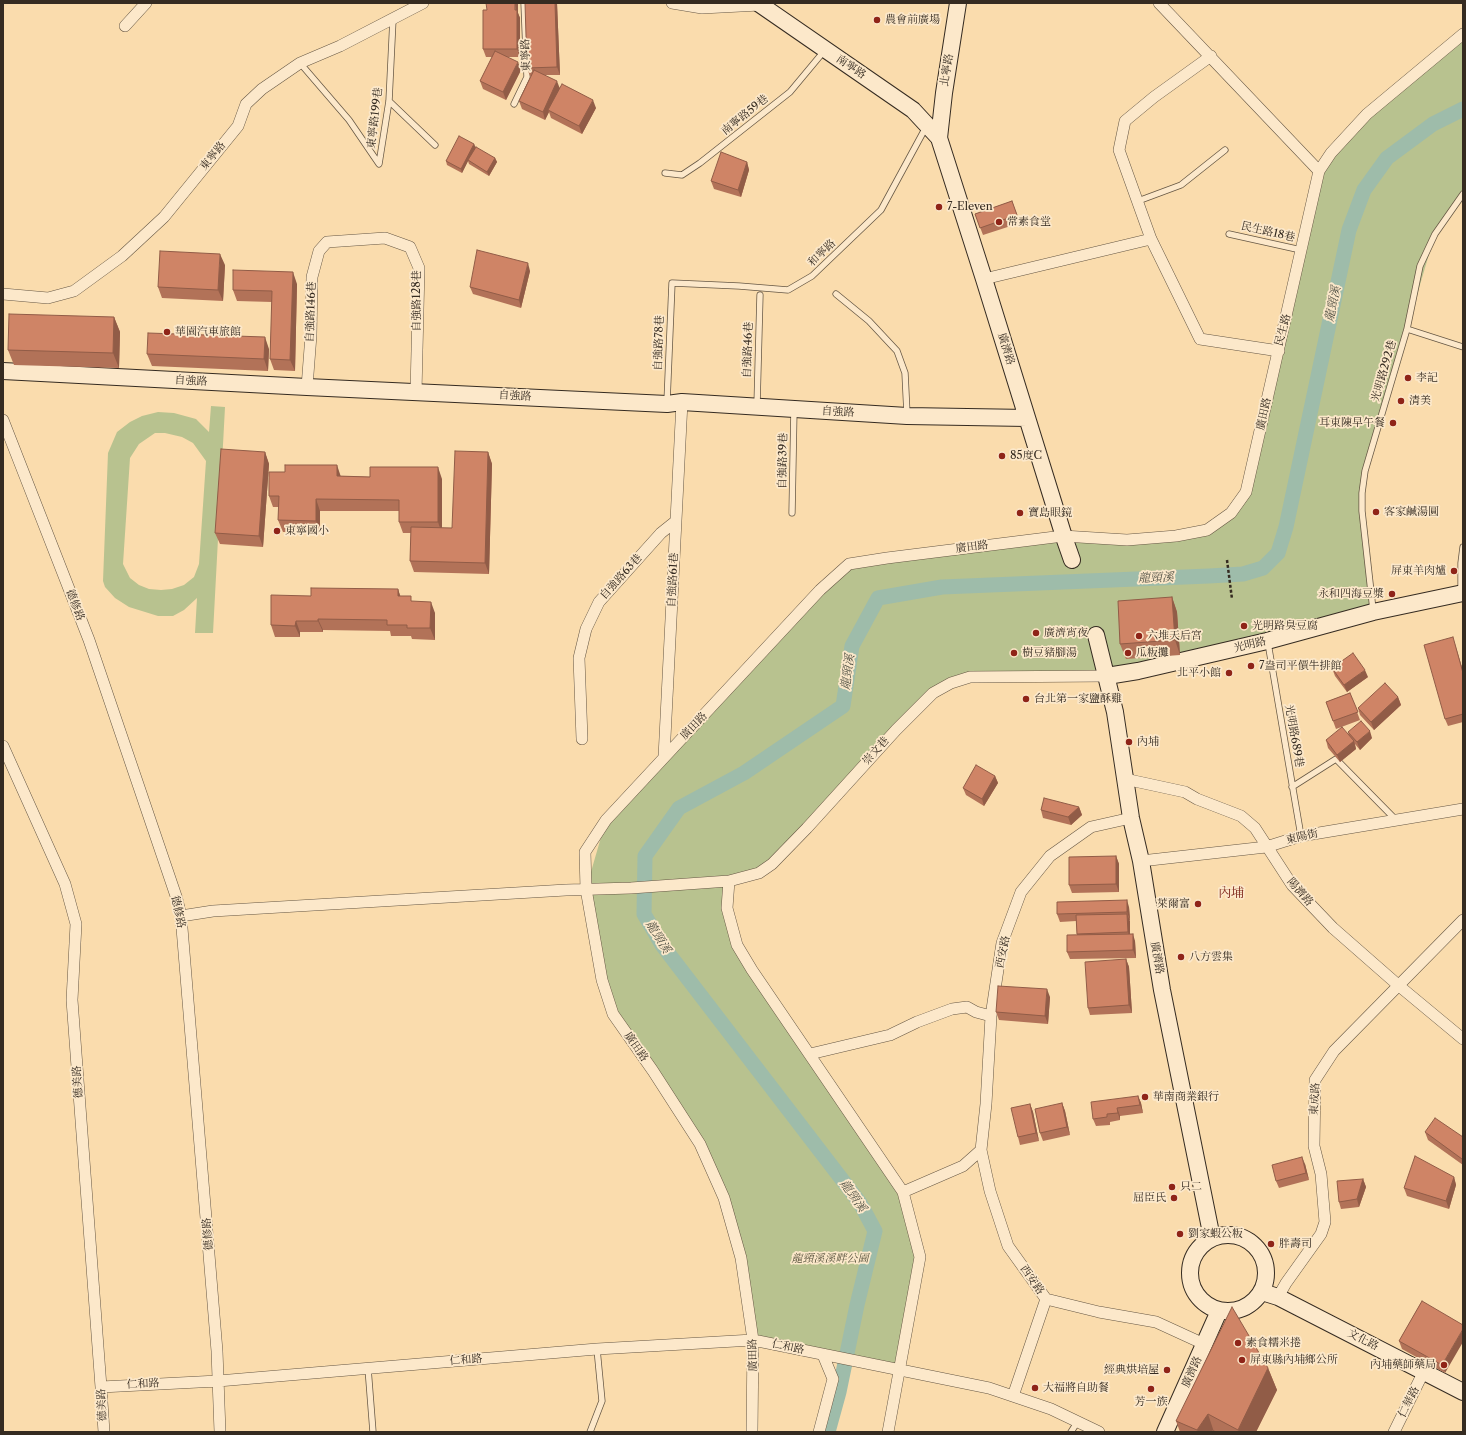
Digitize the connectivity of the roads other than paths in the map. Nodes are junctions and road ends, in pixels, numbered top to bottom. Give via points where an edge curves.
1 (146, 3) edge
2 (423, 3) edge
3 (524, 3) edge
4 (672, 3) edge
5 (958, 3) edge
6 (1159, 3) edge
7 (759, 4) edge
8 (393, 19) junction
9 (125, 26) dead end
10 (1463, 34) edge
11 (825, 50) junction
12 (1211, 56) junction
13 (300, 64) junction
14 (388, 101) junction
15 (514, 104) dead end
16 (927, 126) junction
17 (939, 138) junction
18 (435, 145) dead end
19 (1225, 150) dead end
20 (1319, 171) junction
21 (664, 173) dead end
22 (1463, 194) edge
23 (1138, 201) junction
24 (1229, 234) dead end
25 (1151, 238) junction
26 (327, 242) joint
27 (1302, 250) junction
28 (984, 279) junction
29 (672, 283) joint
30 (3, 294) edge
31 (836, 294) dead end
32 (760, 295) dead end
33 (1407, 330) junction
34 (1463, 347) edge
35 (1279, 351) junction
36 (3, 371) edge
37 (307, 387) junction
38 (416, 392) junction
39 (675, 403) junction
40 (756, 407) junction
41 (794, 409) junction
42 (907, 416) junction
43 (1027, 418) junction
44 (3, 420) edge
45 (792, 513) dead end
46 (676, 521) junction
47 (1063, 536) junction
48 (1463, 547) edge
49 (1072, 560) dead end
50 (1462, 593) edge
51 (1373, 612) junction
52 (1096, 635) dead end
53 (1268, 641) junction
54 (1107, 676) junction
55 (582, 739) dead end
56 (3, 746) edge
57 (664, 757) junction
58 (1125, 779) junction
59 (1292, 787) junction
60 (1463, 809) edge
61 (1131, 818) junction
62 (1397, 820) junction
63 (1301, 836) junction
64 (1266, 847) junction
65 (1141, 861) junction
66 (729, 881) junction
67 (586, 889) junction
68 (181, 916) junction
69 (1463, 920) edge
70 (1398, 985) junction
71 (991, 1016) junction
72 (1463, 1039) edge
73 (810, 1054) junction
74 (981, 1150) junction
75 (903, 1192) junction
76 (1212, 1238) junction
77 (1262, 1292) junction
78 (1278, 1297) junction
79 (1046, 1299) junction
80 (1218, 1311) junction
81 (753, 1340) junction
82 (1204, 1344) junction
83 (597, 1349) junction
84 (826, 1355) junction
85 (368, 1368) junction
86 (898, 1370) junction
87 (1424, 1371) junction
88 (218, 1381) junction
89 (102, 1387) junction
90 (1463, 1392) edge
91 (1013, 1396) junction
92 (1078, 1421) junction
93 (104, 1432) edge
94 (220, 1432) edge
95 (373, 1432) edge
96 (590, 1432) edge
97 (752, 1432) edge
98 (819, 1432) edge
99 (888, 1432) edge
100 (1071, 1432) edge
101 (1099, 1432) edge
102 (1165, 1432) edge
103 (1394, 1432) edge

1 - 9 street
2 - 8 street, 東寧路
3 - 15 lane, 東寧路 via 527,77
4 - 7 street via 702,8
5 - 17 main road, 北寧路
6 - 12 street
7 - 11 main road, 南寧路
8 - 13 street, 東寧路
8 - 14 lane, 東寧路199巷
10 - 20 street, 民生路 via 1367,114 1331,153
11 - 16 main road, 南寧路 via 913,110
11 - 21 lane, 南寧路59巷 via 790,92 718,149 682,175
12 - 20 street
12 - 23 street, 民生路 via 1125,121 1119,150
13 - 14 lane, 東寧路199巷 via 349,120 379,164
13 - 30 street, 東寧路 via 262,89 246,104 238,126 164,217 122,256 74,291 48,298
14 - 18 lane
16 - 17 main road, 南寧路
16 - 29 lane, 和寧路 via 881,210 812,276 788,290
17 - 28 main road, 廣濟路
19 - 23 lane via 1181,185
20 - 27 street, 民生路
22 - 33 lane, 光明路292巷 via 1435,234 1420,266
23 - 25 street, 民生路
24 - 27 lane, 民生路18巷
25 - 28 street
25 - 35 street, 民生路 via 1200,340
26 - 37 street, 自強路146巷 via 319,251 312,277
26 - 38 street, 自強路128巷 via 385,238 410,247 419,268
27 - 35 street, 民生路
28 - 43 main road, 廣濟路
29 - 39 lane, 自強路78巷
31 - 42 lane via 869,321 897,351 905,373
32 - 40 lane, 自強路46巷
33 - 34 lane
33 - 51 lane, 光明路292巷 via 1365,471 1362,493
35 - 47 street, 廣田路 via 1246,492 1230,513 1207,530 1176,536 1128,540
36 - 37 main road, 自強路
37 - 38 main road, 自強路
38 - 39 main road, 自強路
39 - 40 main road, 自強路
39 - 46 street, 自強路61巷
40 - 41 main road, 自強路
41 - 42 main road, 自強路
41 - 45 lane, 自強路39巷
42 - 43 main road, 自強路
43 - 47 main road, 廣濟路
44 - 68 street, 德修路 via 89,640
46 - 55 street, 自強路63巷 via 661,533 599,602 586,629 579,658
46 - 57 street, 自強路61巷
47 - 49 main road, 廣濟路
47 - 57 street, 廣田路 via 849,564 820,590
48 - 50 lane
50 - 51 main road, 光明路
51 - 53 main road, 光明路
52 - 54 main road, 廣濟路
53 - 54 main road, 光明路
53 - 59 lane, 光明路689巷
54 - 58 main road, 廣濟路
54 - 66 street, 崇文巷 via 970,677 951,683 933,693 896,730 772,864 758,873
56 - 89 street, 德美路 via 65,884 76,924 72,1000
57 - 67 street, 廣田路 via 606,820 585,852
58 - 61 main road, 廣濟路
58 - 64 street, 陽濟路 via 1185,792 1241,816 1254,828
59 - 62 lane via 1336,759
59 - 63 lane, 光明路689巷
60 - 62 street, 東陽街
61 - 65 main road, 廣濟路
61 - 71 street, 西安路 via 1090,827 1050,856 1021,892 1002,943
62 - 63 street, 東陽街
63 - 64 street, 東陽街
64 - 65 street, 東陽街
64 - 70 street, 陽濟路 via 1292,885 1333,928
65 - 76 main road, 廣濟路 via 1162,990
66 - 67 street, 崇文巷
66 - 73 street via 727,908 737,945
67 - 68 street, 崇文巷 via 213,911
67 - 81 street, 廣田路 via 602,980 613,1014 700,1144 724,1198 741,1258
68 - 88 street, 德修路
69 - 70 street, 東成路
70 - 72 street, 陽濟路
70 - 78 street, 東成路 via 1334,1051 1315,1080 1314,1146 1321,1174 1325,1222 1321,1234
71 - 73 street via 967,1007 952,1009 916,1022 890,1036
71 - 74 street, 西安路
73 - 75 street
74 - 75 street via 963,1166
74 - 79 street, 西安路 via 990,1191 1008,1246
75 - 86 street via 920,1257
76 - 77 main road via 1236,1236 1256,1247 1267,1269
76 - 80 main road via 1201,1246 1193,1257 1189,1270 1196,1296
77 - 78 main road, 文化路
77 - 80 main road via 1244,1309
78 - 87 main road, 文化路
79 - 82 street, 西安路 via 1156,1322
79 - 91 street
80 - 82 main road, 廣濟路
81 - 83 street, 仁和路
81 - 84 street, 仁和路
81 - 97 street, 廣田路
82 - 102 main road, 廣濟路
83 - 85 street, 仁和路
83 - 96 lane via 602,1401
84 - 86 street, 仁和路
84 - 98 street via 833,1379
85 - 88 street, 仁和路
85 - 95 lane
86 - 91 street via 989,1388
86 - 99 street
87 - 90 main road, 文化路
87 - 103 street, 仁華路
88 - 89 street, 仁和路
88 - 94 street, 德修路
89 - 93 street, 德美路
91 - 92 street
92 - 100 lane
92 - 101 street

